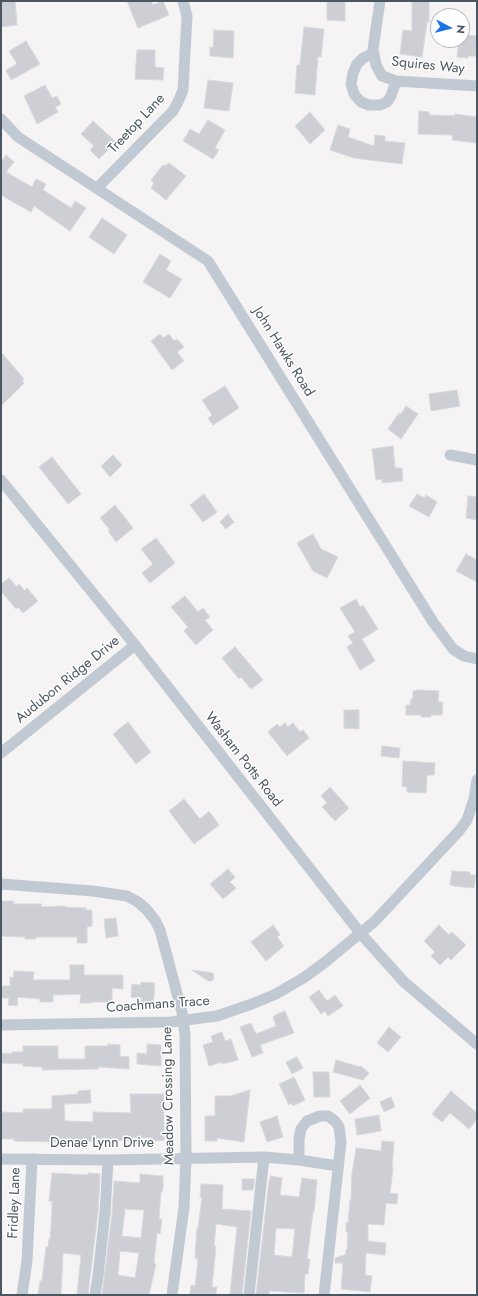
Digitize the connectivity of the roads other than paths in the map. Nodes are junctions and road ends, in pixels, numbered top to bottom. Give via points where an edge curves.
1 (183, 1) edge
2 (380, 1) edge
3 (374, 53) junction
4 (396, 81) junction
5 (477, 86) edge
6 (1, 119) edge
7 (96, 188) junction
8 (450, 455) dead end
9 (477, 460) edge
10 (1, 480) edge
11 (135, 646) junction
12 (477, 660) edge
13 (1, 753) edge
14 (477, 780) edge
15 (1, 884) edge
16 (361, 934) junction
17 (183, 1020) junction
18 (1, 1024) edge
19 (477, 1044) edge
20 (264, 1157) junction
21 (186, 1158) junction
22 (1, 1159) edge
23 (32, 1159) junction
24 (108, 1160) junction
25 (299, 1160) junction
26 (338, 1166) junction
27 (22, 1295) edge
28 (95, 1295) edge
29 (172, 1295) edge
30 (249, 1295) edge
31 (324, 1295) edge

1 - 7 street, Treetop Lane via 187,16 182,90 178,102 173,111
2 - 3 street, Squires Way
3 - 4 street, Squires Way via 376,65 382,76
3 - 4 street via 357,64 351,84 354,94 361,102 380,105 387,102
4 - 5 street, Squires Way
6 - 7 street, John Hawks Road via 18,137
7 - 12 street, John Hawks Road via 208,261 433,622 453,649
8 - 9 street
10 - 11 street, Washam Potts Road
11 - 13 street, Audubon Ridge Drive
11 - 16 street, Washam Potts Road
14 - 16 street, Coachmans Trace via 471,810 459,831
15 - 17 street, Meadow Crossing Lane via 115,894 127,896 138,902 155,920 160,930
16 - 17 street, Coachmans Trace via 305,977 276,994 233,1012
16 - 19 street, Washam Potts Road via 404,982
17 - 18 street, Coachmans Trace via 140,1023
17 - 21 street, Meadow Crossing Lane
20 - 21 street, Denae Lynn Drive
20 - 25 street, Denae Lynn Drive
20 - 30 street
21 - 24 street, Denae Lynn Drive
21 - 29 street, Meadow Crossing Lane via 184,1207
22 - 23 street, Denae Lynn Drive
23 - 24 street, Denae Lynn Drive
23 - 27 street, Fridley Lane via 27,1261
24 - 28 street
25 - 26 street, Denae Lynn Drive
25 - 26 street via 301,1129 314,1117 328,1116 339,1126 341,1142
26 - 31 street

